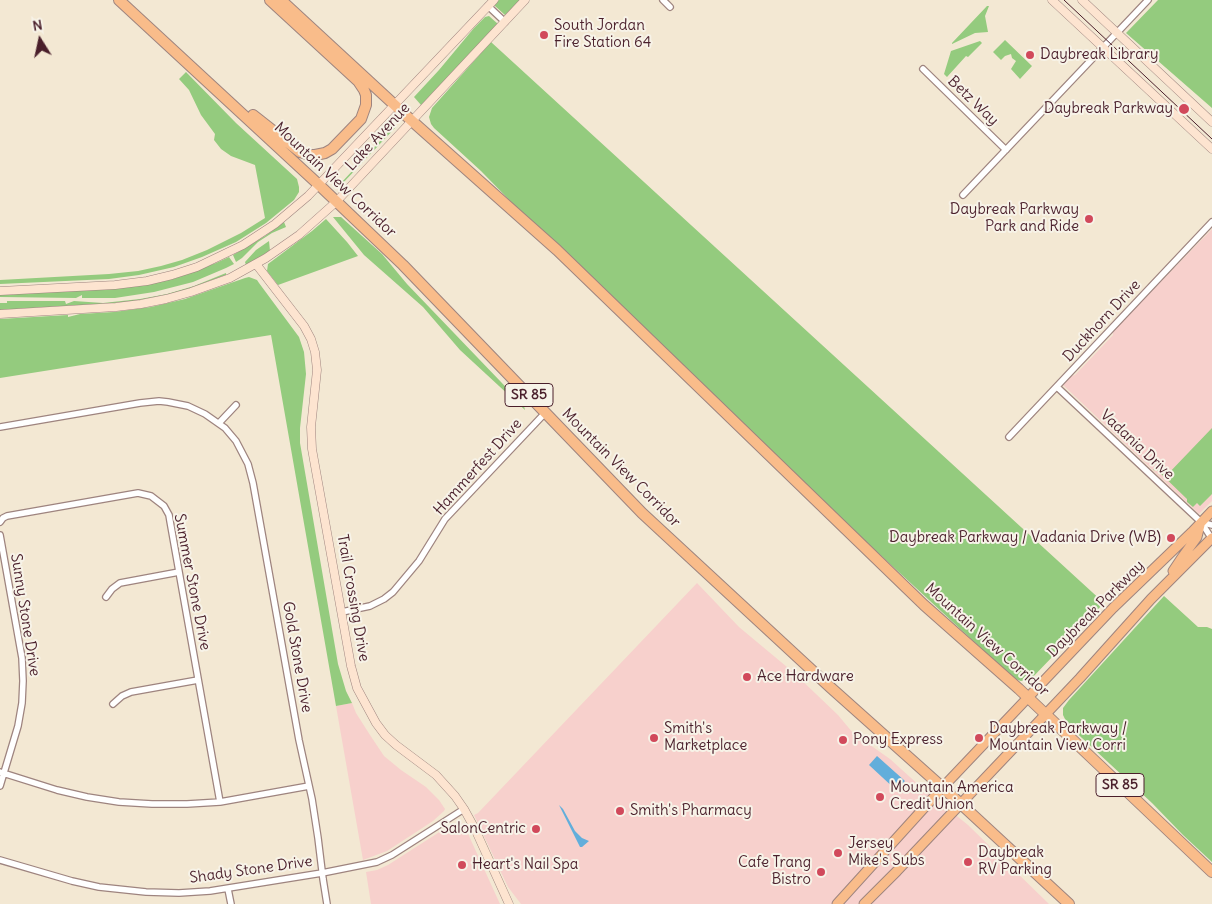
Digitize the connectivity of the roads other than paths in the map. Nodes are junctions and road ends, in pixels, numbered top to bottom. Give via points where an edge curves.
1 (119, 0) edge
2 (270, 0) edge
3 (281, 0) edge
4 (494, 0) edge
5 (526, 0) edge
6 (663, 0) edge
7 (1052, 0) edge
8 (1082, 0) edge
9 (1148, 0) edge
10 (488, 6) junction
11 (670, 6) dead end
12 (505, 22) junction
13 (1117, 33) junction
14 (1103, 48) junction
15 (923, 69) dead end
16 (202, 76) junction
17 (394, 104) junction
18 (412, 121) junction
19 (1212, 122) edge
20 (1006, 150) junction
21 (1212, 150) edge
22 (318, 184) junction
23 (964, 195) dead end
24 (336, 202) junction
25 (1212, 222) edge
26 (256, 264) junction
27 (0, 291) edge
28 (0, 314) edge
29 (1057, 387) junction
30 (236, 406) dead end
31 (546, 412) junction
32 (220, 423) junction
33 (0, 428) edge
34 (1010, 437) dead end
35 (1212, 511) edge
36 (0, 521) edge
37 (1201, 522) junction
38 (1212, 525) edge
39 (0, 535) edge
40 (1212, 538) edge
41 (180, 572) junction
42 (1163, 586) junction
43 (106, 597) dead end
44 (342, 612) junction
45 (198, 680) junction
46 (1028, 698) junction
47 (114, 704) dead end
48 (1046, 714) junction
49 (2, 773) edge
50 (0, 786) edge
51 (309, 786) junction
52 (943, 787) junction
53 (220, 802) junction
54 (961, 804) junction
55 (464, 809) junction
56 (0, 860) edge
57 (1212, 872) edge
58 (322, 873) junction
59 (228, 889) junction
60 (231, 904) edge
61 (327, 904) edge
62 (509, 904) edge
63 (838, 904) edge
64 (864, 904) edge
65 (1069, 904) edge

1 - 16 highway, Mountain View Corridor / SR 85
2 - 16 highway via 361,85 366,100 361,119 329,151 305,154
3 - 17 highway, Mountain View Corridor / SR 85
4 - 10 street, Lake Avenue
5 - 12 street, Lake Avenue
6 - 11 street
7 - 14 street
8 - 13 street
9 - 13 street
10 - 12 street
10 - 17 street, Lake Avenue
12 - 18 street, Lake Avenue
13 - 14 street
13 - 19 street
14 - 20 street
14 - 21 street
15 - 20 street, Betz Way
16 - 22 highway, Mountain View Corridor / SR 85
17 - 18 highway, Mountain View Corridor / SR 85
17 - 22 street, Lake Avenue
18 - 24 street, Lake Avenue
18 - 46 highway, Mountain View Corridor / SR 85 via 557,250 917,598
20 - 23 street
22 - 24 highway, Mountain View Corridor / SR 85
22 - 27 street, Lake Avenue via 286,216 254,238 184,272 115,285
24 - 26 street, Lake Avenue via 299,235
24 - 31 highway, Mountain View Corridor / SR 85 via 403,265
25 - 29 street, Duckhorn Drive
26 - 28 street, Lake Avenue via 203,288 147,303
26 - 44 street, Trail Crossing Drive via 304,326 316,352 311,440
29 - 34 street, Duckhorn Drive
29 - 37 street, Vadania Drive
30 - 32 street
31 - 44 street, Hammerfest Drive via 452,510 419,561 393,592 370,606
31 - 52 highway, Mountain View Corridor / SR 85 via 642,513
32 - 33 street, Gold Stone Drive via 188,406 159,401
32 - 51 street, Gold Stone Drive via 240,448 251,474
35 - 37 main road, Daybreak Parkway
36 - 41 street, Summer Stone Drive via 7,516 147,494 167,510
37 - 38 street, Vadania Drive
37 - 40 street, Vadania Drive
37 - 42 main road via 1197,537
37 - 46 main road, Daybreak Parkway
39 - 49 street, Sunny Stone Drive via 22,658 23,681 20,715
40 - 42 main road, Daybreak Parkway
41 - 43 street via 120,583
41 - 45 street, Summer Stone Drive
42 - 48 main road, Daybreak Parkway
44 - 55 street, Trail Crossing Drive via 350,666 357,688 376,722 396,746 436,775
45 - 47 street via 131,692
45 - 53 street, Summer Stone Drive
46 - 48 highway, Mountain View Corridor / SR 85
46 - 52 main road, Daybreak Parkway
48 - 54 main road, Daybreak Parkway
48 - 57 highway, Mountain View Corridor / SR 85
49 - 50 street, Sunny Stone Drive
49 - 53 street via 72,793 119,802
51 - 53 street
51 - 58 street, Gold Stone Drive
52 - 54 highway, Mountain View Corridor / SR 85
52 - 63 main road, Daybreak Parkway
54 - 64 main road, Daybreak Parkway
54 - 65 highway, Mountain View Corridor / SR 85
55 - 58 street, Shady Stone Drive via 382,860
55 - 62 street, Trail Crossing Drive
56 - 59 street, Shady Stone Drive via 114,889 179,893
58 - 59 street, Shady Stone Drive
58 - 61 street, Gold Stone Drive
59 - 60 street

